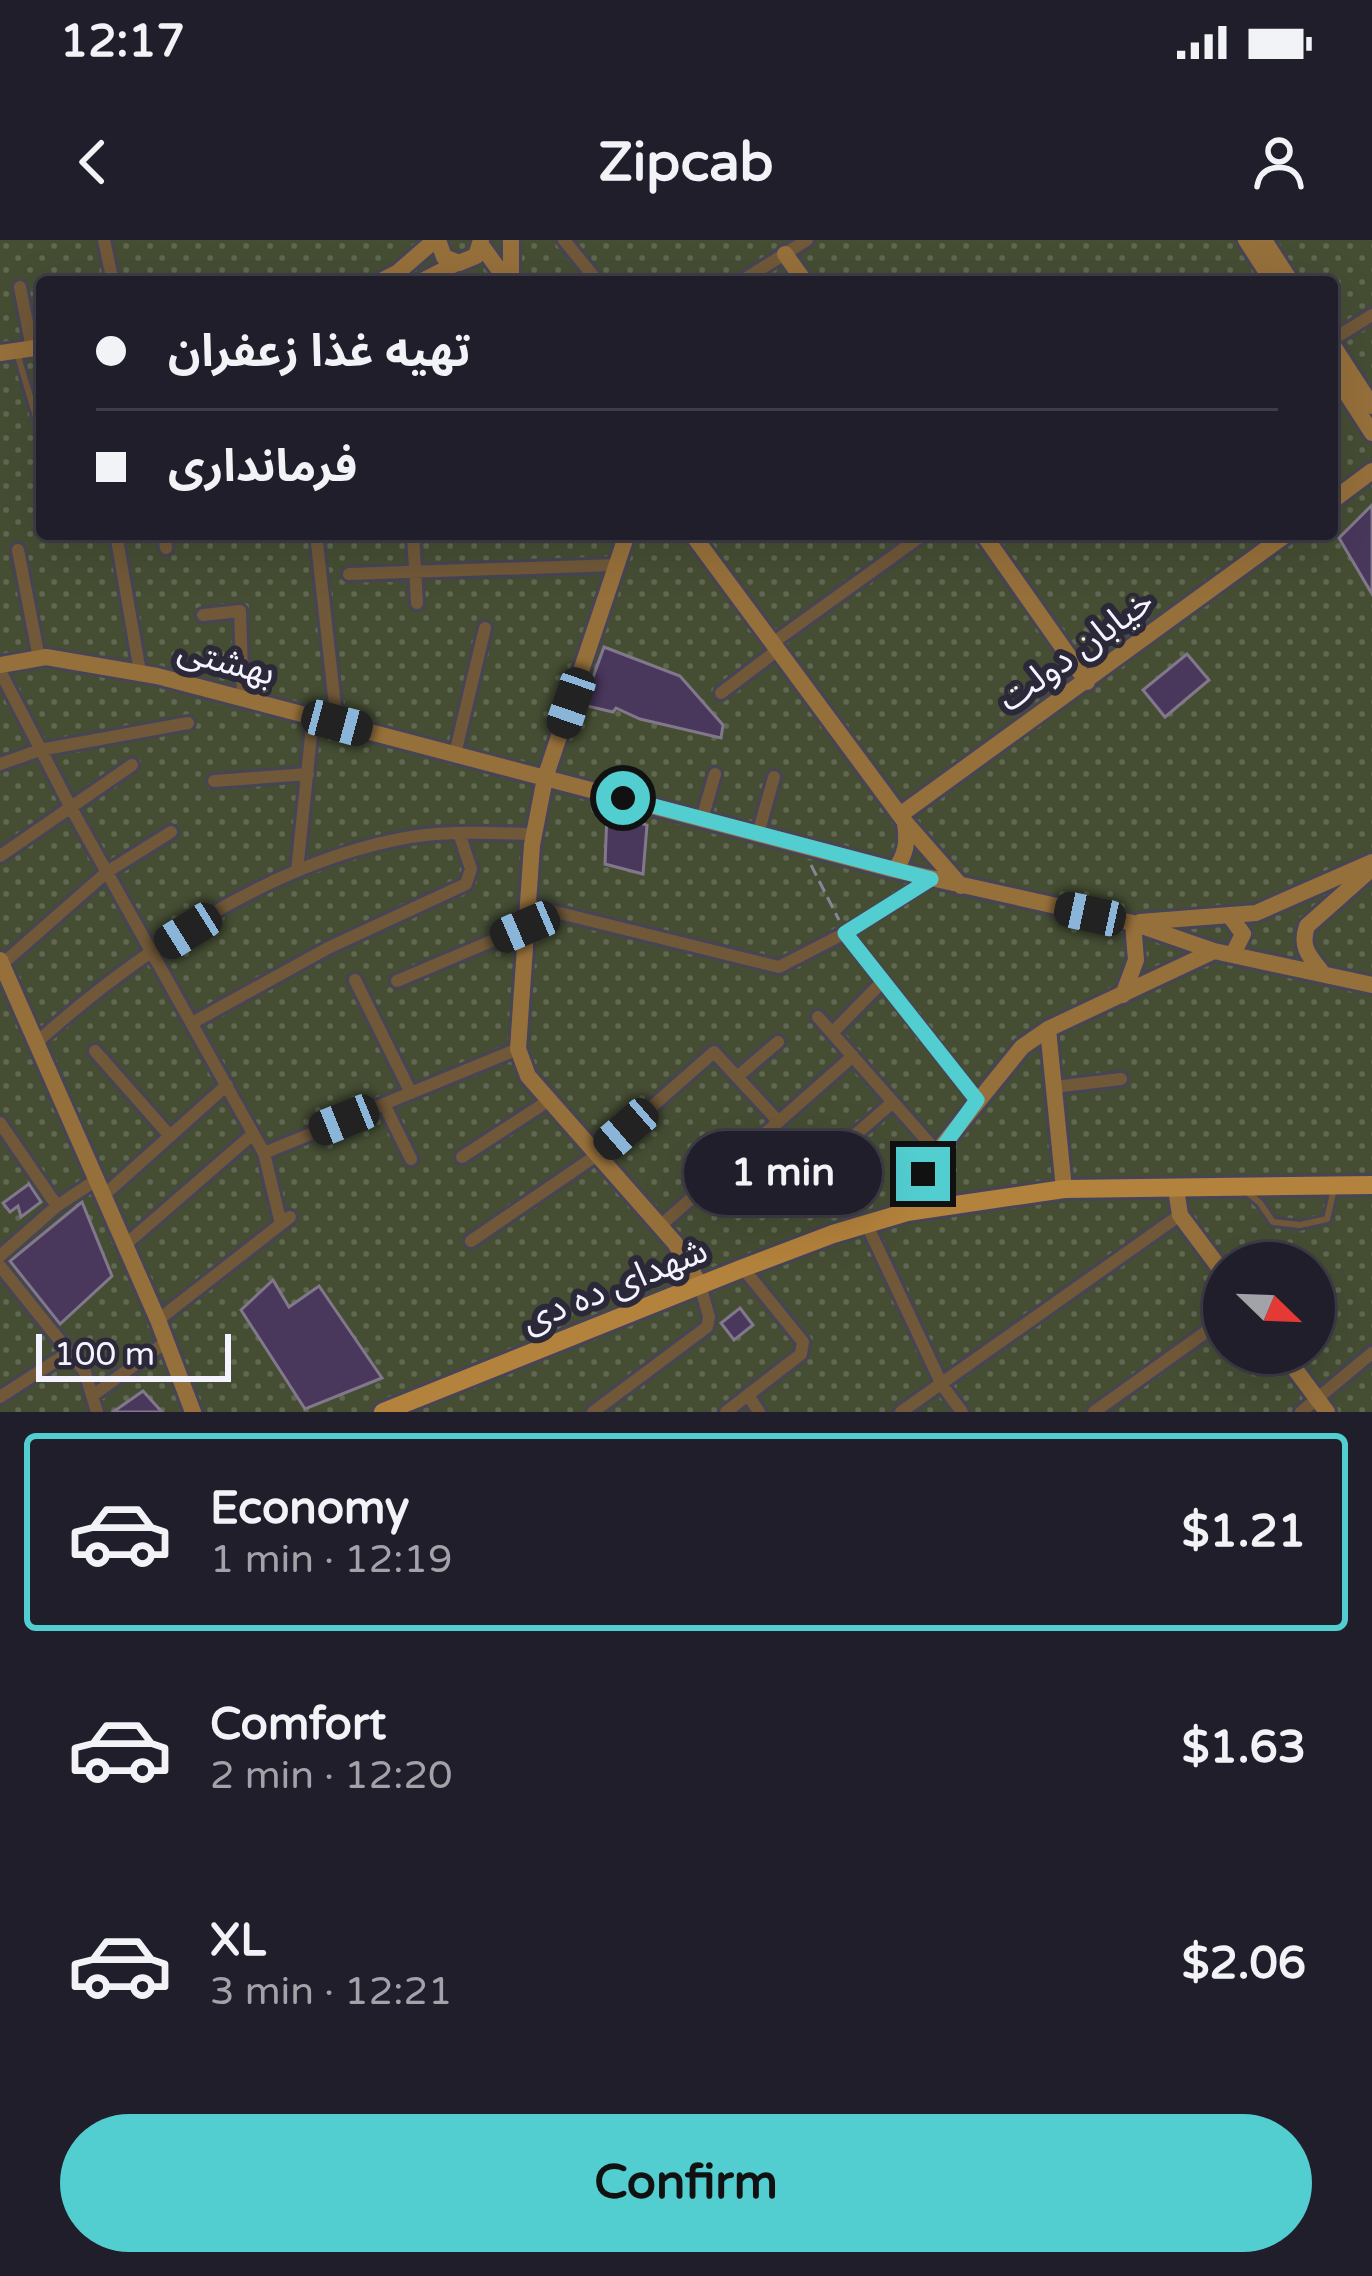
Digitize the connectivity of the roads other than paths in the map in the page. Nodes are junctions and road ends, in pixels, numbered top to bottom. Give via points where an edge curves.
1 (104, 240) edge
2 (437, 240) edge
3 (511, 240) edge
4 (564, 240) edge
5 (807, 240) edge
6 (1246, 240) edge
7 (1264, 240) edge
8 (481, 241) edge
9 (785, 254) junction
10 (458, 263) junction
11 (111, 276) edge
12 (391, 276) edge
13 (432, 276) edge
14 (468, 276) edge
15 (505, 276) edge
16 (509, 276) edge
17 (593, 276) edge
18 (750, 276) edge
19 (801, 276) edge
20 (1270, 276) edge
21 (1287, 276) edge
22 (20, 287) dead end
23 (1372, 315) edge
24 (1338, 338) edge
25 (22, 349) edge
26 (1338, 352) edge
27 (1338, 380) edge
28 (1372, 406) edge
29 (36, 411) edge
30 (1372, 433) edge
31 (1372, 471) edge
32 (1338, 496) edge
33 (117, 540) edge
34 (317, 540) edge
35 (412, 540) edge
36 (625, 540) edge
37 (696, 540) edge
38 (916, 540) edge
39 (987, 540) edge
40 (1279, 540) edge
41 (18, 550) dead end
42 (616, 565) junction
43 (415, 571) junction
44 (349, 574) dead end
45 (417, 603) dead end
46 (203, 615) dead end
47 (485, 628) dead end
48 (776, 646) junction
49 (39, 658) junction
50 (0, 668) edge
51 (140, 672) junction
52 (1087, 682) junction
53 (721, 693) dead end
54 (243, 699) junction
55 (313, 717) junction
56 (188, 723) dead end
57 (337, 723) junction
58 (40, 750) junction
59 (455, 754) junction
60 (0, 764) edge
61 (131, 765) dead end
62 (308, 774) junction
63 (715, 774) dead end
64 (774, 777) dead end
65 (544, 778) junction
66 (214, 782) dead end
67 (71, 808) junction
68 (702, 819) junction
69 (903, 819) junction
70 (171, 832) dead end
71 (458, 833) junction
72 (534, 834) junction
73 (758, 834) junction
74 (0, 856) edge
75 (1372, 865) edge
76 (895, 870) junction
77 (107, 872) junction
78 (297, 872) junction
79 (931, 879) junction
80 (961, 886) junction
81 (527, 905) junction
82 (1230, 916) junction
83 (1133, 923) junction
84 (525, 927) junction
85 (845, 933) junction
86 (1214, 951) junction
87 (154, 953) junction
88 (1233, 954) junction
89 (1, 963) edge
90 (1321, 971) junction
91 (355, 980) dead end
92 (398, 981) dead end
93 (883, 981) junction
94 (1372, 985) edge
95 (1123, 995) junction
96 (818, 1017) dead end
97 (192, 1023) junction
98 (1048, 1029) junction
99 (832, 1033) junction
100 (778, 1042) dead end
101 (36, 1043) junction
102 (518, 1049) junction
103 (95, 1052) dead end
104 (853, 1056) junction
105 (737, 1077) junction
106 (1121, 1079) dead end
107 (227, 1085) junction
108 (1054, 1087) junction
109 (411, 1093) junction
110 (977, 1100) junction
111 (548, 1101) junction
112 (893, 1102) junction
113 (384, 1104) junction
114 (778, 1121) junction
115 (0, 1123) edge
116 (253, 1134) junction
117 (170, 1136) junction
118 (13, 1142) junction
119 (839, 1149) dead end
120 (937, 1152) junction
121 (0, 1153) edge
122 (264, 1153) junction
123 (596, 1155) junction
124 (462, 1157) dead end
125 (411, 1159) dead end
126 (1372, 1185) edge
127 (1334, 1186) junction
128 (1240, 1187) junction
129 (100, 1188) junction
130 (1064, 1189) junction
131 (1176, 1189) junction
132 (57, 1206) junction
133 (907, 1212) junction
134 (1180, 1216) junction
135 (867, 1225) junction
136 (660, 1226) junction
137 (470, 1241) dead end
138 (124, 1245) junction
139 (1203, 1246) edge
140 (0, 1256) edge
141 (0, 1266) edge
142 (742, 1268) junction
143 (700, 1285) junction
144 (158, 1320) junction
145 (1203, 1334) edge
146 (166, 1342) junction
147 (68, 1353) junction
148 (1372, 1353) edge
149 (1298, 1374) edge
150 (942, 1384) junction
151 (748, 1395) junction
152 (0, 1397) edge
153 (95, 1404) edge
154 (1322, 1406) edge
155 (596, 1411) edge
156 (79, 1412) edge
157 (193, 1412) edge
158 (383, 1412) edge
159 (726, 1412) edge
160 (759, 1412) edge
161 (902, 1412) edge
162 (962, 1412) edge
163 (1094, 1412) edge
164 (1301, 1412) edge

1 - 11 street
2 - 10 main road via 444,257
2 - 12 main road
3 - 16 main road
4 - 17 street
5 - 9 street
6 - 20 main road
7 - 21 main road
8 - 10 main road via 471,260
8 - 15 main road
9 - 18 street
9 - 19 main road
10 - 13 main road
10 - 14 main road
22 - 25 street
23 - 24 street
25 - 29 lane
26 - 28 main road
27 - 30 main road
31 - 32 main road
33 - 51 street
34 - 57 street
35 - 43 street
36 - 42 main road
37 - 48 main road
38 - 48 street
39 - 52 main road
40 - 52 main road, خیابان دولت
41 - 49 street
42 - 43 street
42 - 65 main road
43 - 44 street
43 - 45 street
46 - 54 street via 240,611
47 - 59 street
48 - 53 street
48 - 69 main road
49 - 50 main road, بهشتی
49 - 51 main road, بهشتی
50 - 58 street
51 - 54 main road, بهشتی
52 - 69 main road, خیابان دولت
54 - 55 main road, بهشتی
55 - 57 main road, بهشتی
55 - 62 street
56 - 58 street
57 - 59 main road, بهشتی
58 - 60 street
58 - 67 street
59 - 65 main road, بهشتی
61 - 67 street
62 - 66 street
62 - 78 street
63 - 68 street
64 - 73 street
65 - 68 main road, بهشتی
65 - 72 main road
67 - 74 street
67 - 77 street
68 - 73 main road, بهشتی
69 - 76 main road via 908,839
69 - 80 main road
70 - 77 street
71 - 72 street
71 - 78 street via 397,839
71 - 97 street via 471,869 466,884
72 - 81 main road
73 - 76 main road, بهشتی
75 - 82 main road
75 - 90 main road via 1307,926 1306,952
76 - 79 main road, بهشتی
77 - 87 street
77 - 89 street
78 - 87 street via 258,887
79 - 80 main road, بهشتی
79 - 85 street
80 - 83 main road, بهشتی
81 - 84 main road
81 - 85 street via 779,967
82 - 83 main road
82 - 88 main road via 1243,934
83 - 86 main road
83 - 95 main road via 1136,960
84 - 92 street
84 - 102 main road
85 - 93 street
86 - 88 main road
86 - 95 main road
87 - 97 street
87 - 101 street via 96,989
88 - 90 main road
89 - 101 main road
90 - 94 main road
91 - 109 street
93 - 99 street
93 - 110 street
95 - 98 main road
96 - 99 street
97 - 107 street
98 - 108 main road
98 - 110 main road
99 - 104 street
100 - 105 street
101 - 129 main road
102 - 109 street
102 - 111 main road
103 - 117 street
104 - 112 street
104 - 114 street
105 - 114 street
105 - 123 street via 714,1052
106 - 108 street
107 - 116 street
107 - 117 street
108 - 130 main road
109 - 113 street
110 - 120 main road
111 - 123 main road
111 - 124 street
112 - 119 street
112 - 120 street
113 - 122 street
113 - 125 street
114 - 136 street
115 - 118 street
116 - 122 street
116 - 138 street
117 - 129 street
118 - 121 street
118 - 132 street
120 - 133 main road
122 - 144 street via 286,1220
123 - 136 main road
123 - 137 street
126 - 127 main road, شهدای ده دی
127 - 128 main road, شهدای ده دی
127 - 128 lane via 1327,1219 1300,1225 1273,1222
128 - 131 main road, شهدای ده دی
129 - 132 street
129 - 138 main road
130 - 131 main road, شهدای ده دی
130 - 133 main road, شهدای ده دی
131 - 134 main road
132 - 140 street
133 - 135 main road, شهدای ده دی
134 - 139 main road
134 - 150 street
135 - 142 main road, شهدای ده دی
135 - 150 street
136 - 143 main road
138 - 144 main road
141 - 147 street
142 - 143 main road, شهدای ده دی
142 - 151 street via 803,1342 801,1354
143 - 155 street via 707,1327
143 - 158 main road, شهدای ده دی
144 - 146 main road
145 - 163 street
146 - 153 street
146 - 157 main road
147 - 152 street
147 - 153 street via 86,1372
148 - 154 street
149 - 154 main road
150 - 161 street
150 - 162 street
151 - 159 street
151 - 160 street
153 - 156 street
154 - 164 street

